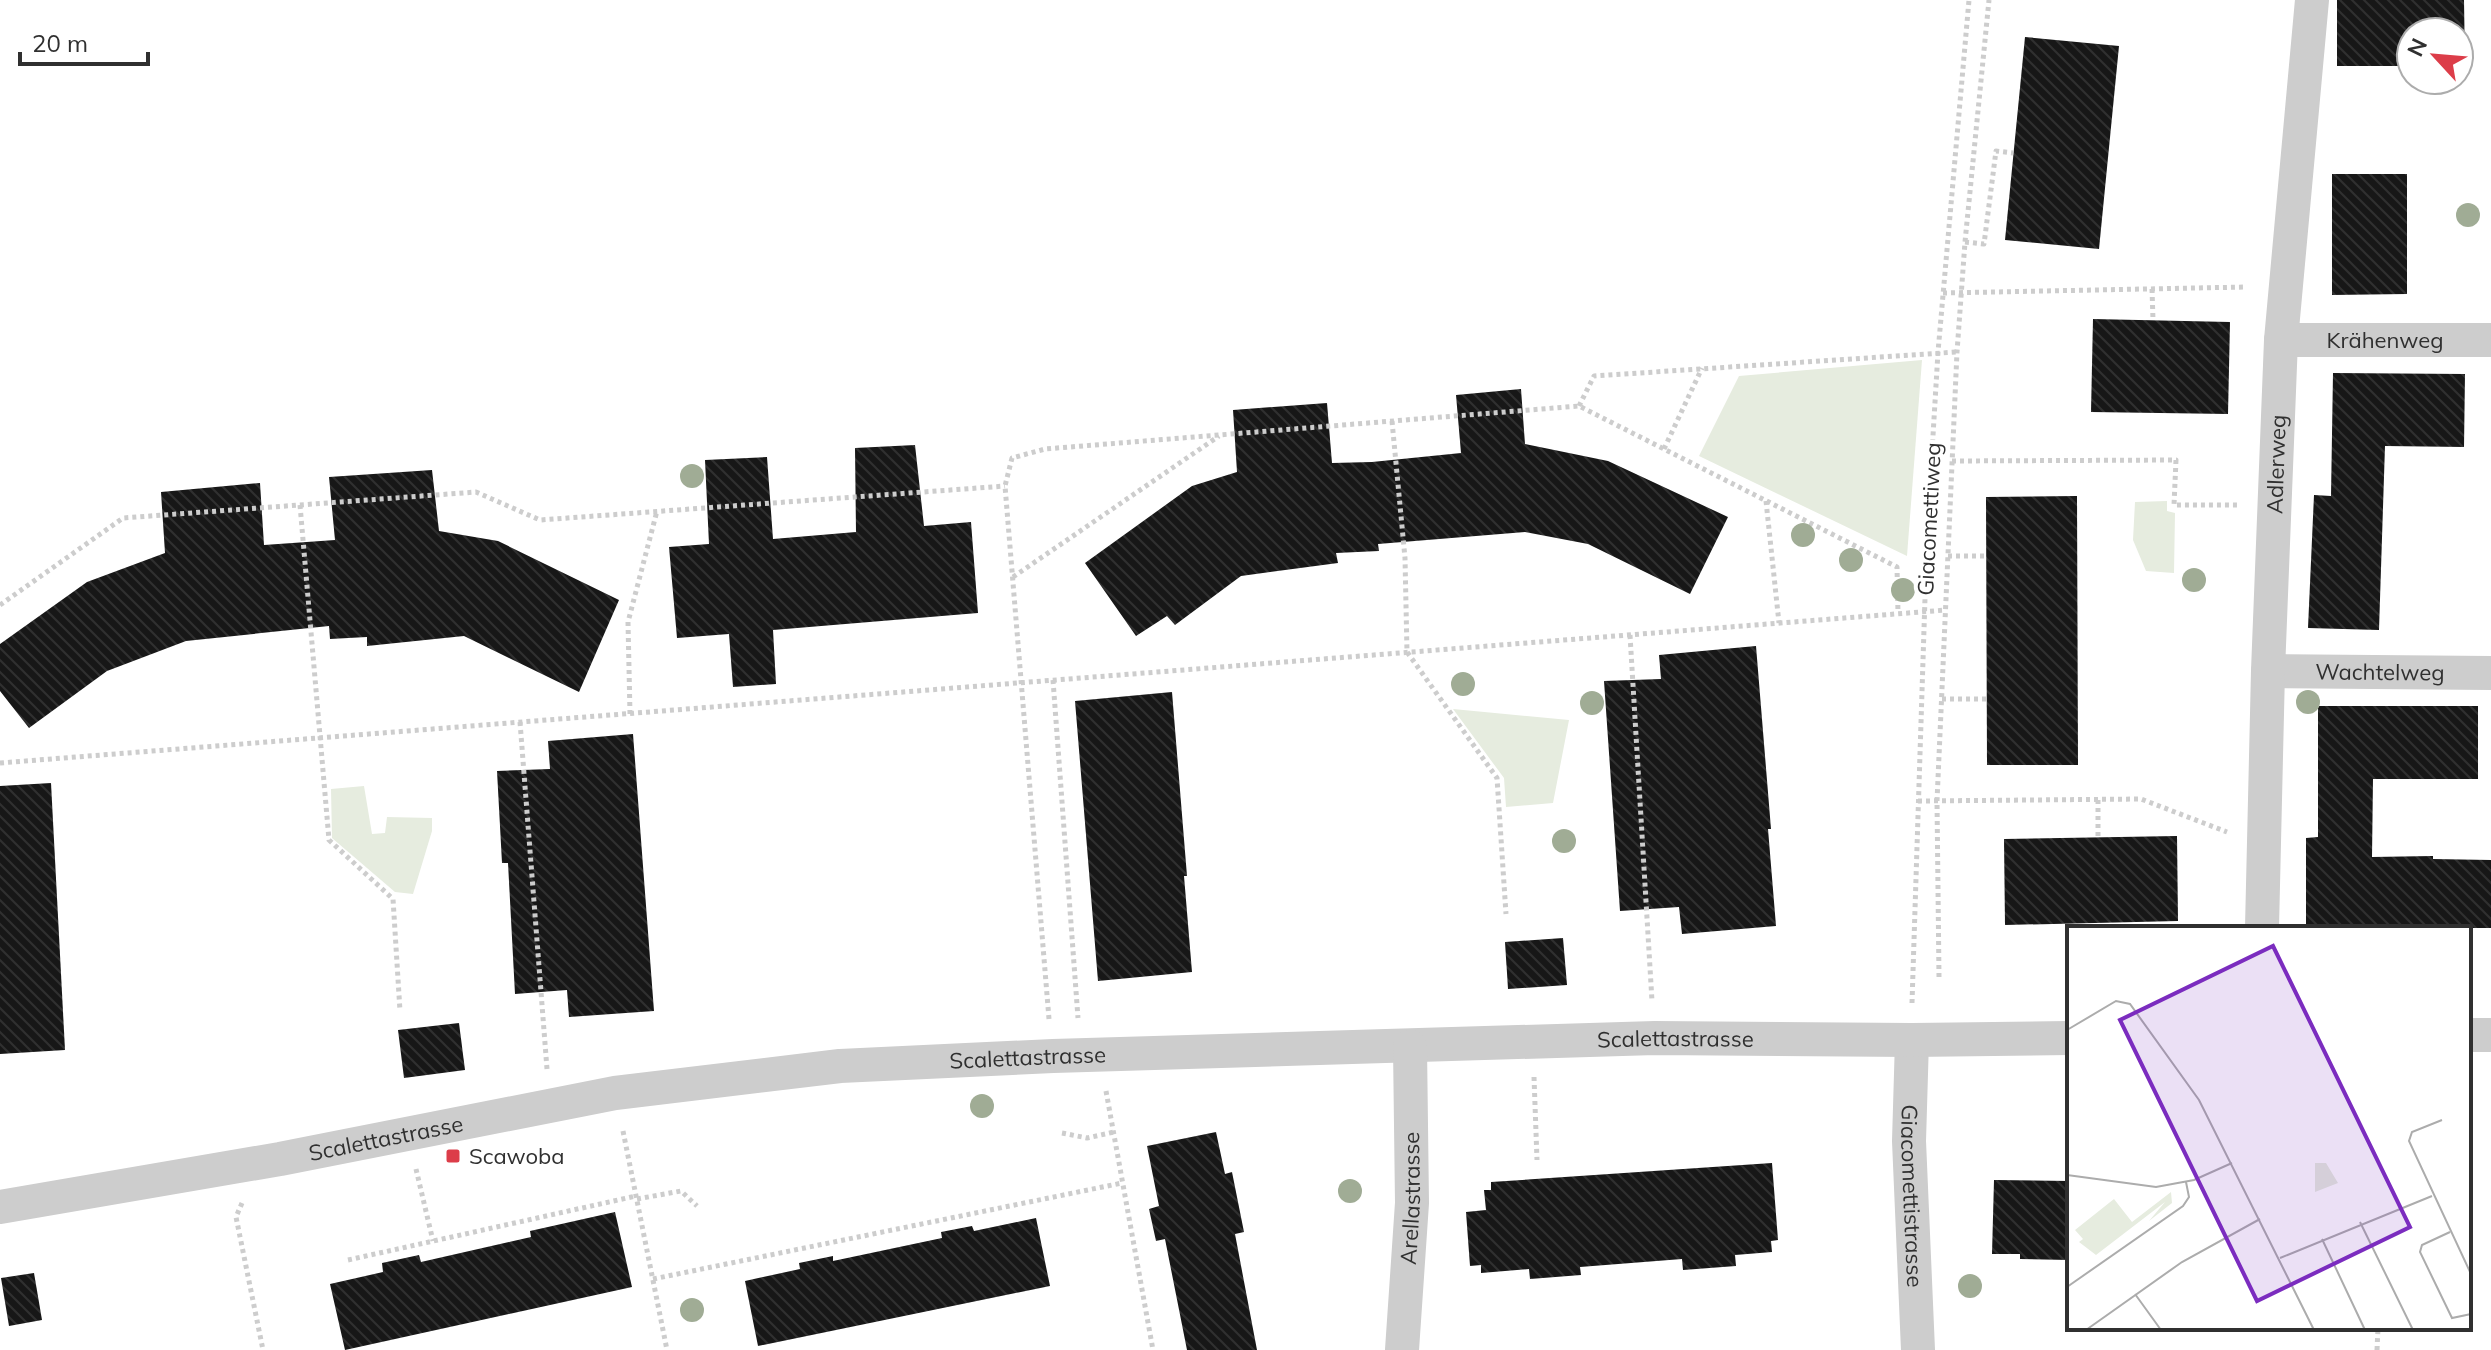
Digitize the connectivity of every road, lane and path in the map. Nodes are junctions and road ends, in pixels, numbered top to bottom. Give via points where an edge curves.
1 (1969, 0) edge
2 (1989, 0) edge
3 (2312, 0) edge
4 (2013, 153) dead end
5 (1965, 242) junction
6 (2286, 286) junction
7 (2152, 289) junction
8 (1943, 293) junction
9 (1961, 293) junction
10 (2153, 320) dead end
11 (2281, 340) junction
12 (2491, 340) edge
13 (1938, 352) junction
14 (1957, 352) junction
15 (1702, 368) junction
16 (1579, 406) junction
17 (1392, 421) junction
18 (1220, 435) junction
19 (1664, 449) junction
20 (1952, 461) junction
21 (1005, 486) junction
22 (1766, 501) junction
23 (300, 505) junction
24 (2274, 505) junction
25 (657, 511) junction
26 (1948, 556) junction
27 (1986, 556) dead end
28 (1012, 577) junction
29 (0, 605) edge
30 (1946, 610) junction
31 (1924, 611) junction
32 (1898, 613) junction
33 (1779, 623) junction
34 (1630, 635) junction
35 (1407, 652) junction
36 (2268, 671) junction
37 (2491, 673) edge
38 (1053, 680) junction
39 (1021, 683) junction
40 (1942, 699) junction
41 (1987, 699) dead end
42 (630, 714) junction
43 (520, 722) junction
44 (320, 736) junction
45 (0, 763) edge
46 (2098, 800) junction
47 (1918, 801) junction
48 (1937, 801) junction
49 (2264, 836) junction
50 (2098, 837) dead end
51 (1506, 914) dead end
52 (2262, 926) edge
53 (1939, 977) dead end
54 (400, 1011) dead end
55 (1655, 1038) junction
56 (2067, 1038) edge
57 (1912, 1040) junction
58 (1533, 1043) junction
59 (1410, 1047) junction
60 (1078, 1056) junction
61 (615, 1093) junction
62 (550, 1106) junction
63 (1114, 1132) junction
64 (407, 1133) junction
65 (1062, 1133) dead end
66 (1537, 1160) dead end
67 (1122, 1183) junction
68 (636, 1197) junction
69 (697, 1206) dead end
70 (0, 1207) edge
71 (543, 1216) junction
72 (236, 1217) dead end
73 (546, 1227) dead end
74 (433, 1241) junction
75 (398, 1249) junction
76 (400, 1259) dead end
77 (348, 1260) dead end
78 (653, 1279) junction
79 (2378, 1330) edge
80 (263, 1350) edge
81 (667, 1350) edge
82 (1153, 1350) edge
83 (1402, 1350) edge
84 (1918, 1350) edge
85 (2377, 1350) edge

1 - 8 path, Giacomettiweg
2 - 5 path, Giacomettiweg
3 - 6 street, Adlerweg
4 - 5 path via 1996,151 1984,244
5 - 9 path, Giacomettiweg
6 - 7 path
6 - 11 street, Adlerweg
7 - 9 path
7 - 10 path
8 - 9 path
8 - 13 path, Giacomettiweg
9 - 14 path, Giacomettiweg
11 - 12 street, Krähenweg
11 - 24 street, Adlerweg
13 - 14 path
13 - 15 path
13 - 31 path, Giacomettiweg
14 - 20 path, Giacomettiweg
15 - 16 path via 1594,376
15 - 19 path
16 - 17 path
16 - 19 path
17 - 18 path
17 - 35 path via 1405,558
18 - 21 path via 1045,449 1012,458
18 - 28 path
19 - 22 path
20 - 24 path via 2176,460 2174,505
20 - 26 path, Giacomettiweg
21 - 25 path
21 - 28 path
22 - 32 path via 1897,567
22 - 33 path
23 - 25 path via 476,492 540,520
23 - 29 path via 123,518
23 - 44 path
24 - 36 street, Adlerweg
25 - 42 path via 628,622
26 - 27 path
26 - 30 path, Giacomettiweg
28 - 39 path
30 - 31 path
30 - 40 path, Giacomettiweg
31 - 32 path
31 - 47 path, Giacomettiweg
32 - 33 path
33 - 34 path
34 - 35 path
34 - 55 path
35 - 38 path
35 - 51 path via 1497,778
36 - 37 street, Wachtelweg
36 - 49 street, Adlerweg
38 - 39 path
38 - 60 path
39 - 42 path
39 - 60 path
40 - 41 path
40 - 48 path, Giacomettiweg
42 - 43 path
43 - 44 path
43 - 62 path
44 - 45 path
44 - 54 path via 329,840 393,899
46 - 48 path
46 - 49 path via 2141,799 2238,835
46 - 50 path
47 - 48 path
47 - 57 path, Giacomettiweg
48 - 53 path, Giacomettiweg
49 - 52 street, Adlerweg
55 - 57 street, Scalettastrasse
55 - 58 street, Scalettastrasse
56 - 57 street, Scalettastrasse
57 - 84 street, Giacomettistrasse via 1909,1141
58 - 59 street, Scalettastrasse
58 - 66 path
59 - 60 street, Scalettastrasse
59 - 83 street, Arellastrasse via 1412,1203
60 - 61 street, Scalettastrasse via 840,1066
60 - 63 path
61 - 62 street, Scalettastrasse
61 - 68 path
62 - 64 street, Scalettastrasse
63 - 65 path via 1087,1138
63 - 67 path
64 - 70 street, Scalettastrasse
64 - 74 path
67 - 78 path
67 - 82 path
68 - 69 path via 681,1191
68 - 71 path
68 - 78 path
71 - 73 path
71 - 74 path
72 - 80 path
74 - 75 path
75 - 76 path
75 - 77 path
78 - 81 path
79 - 85 path

